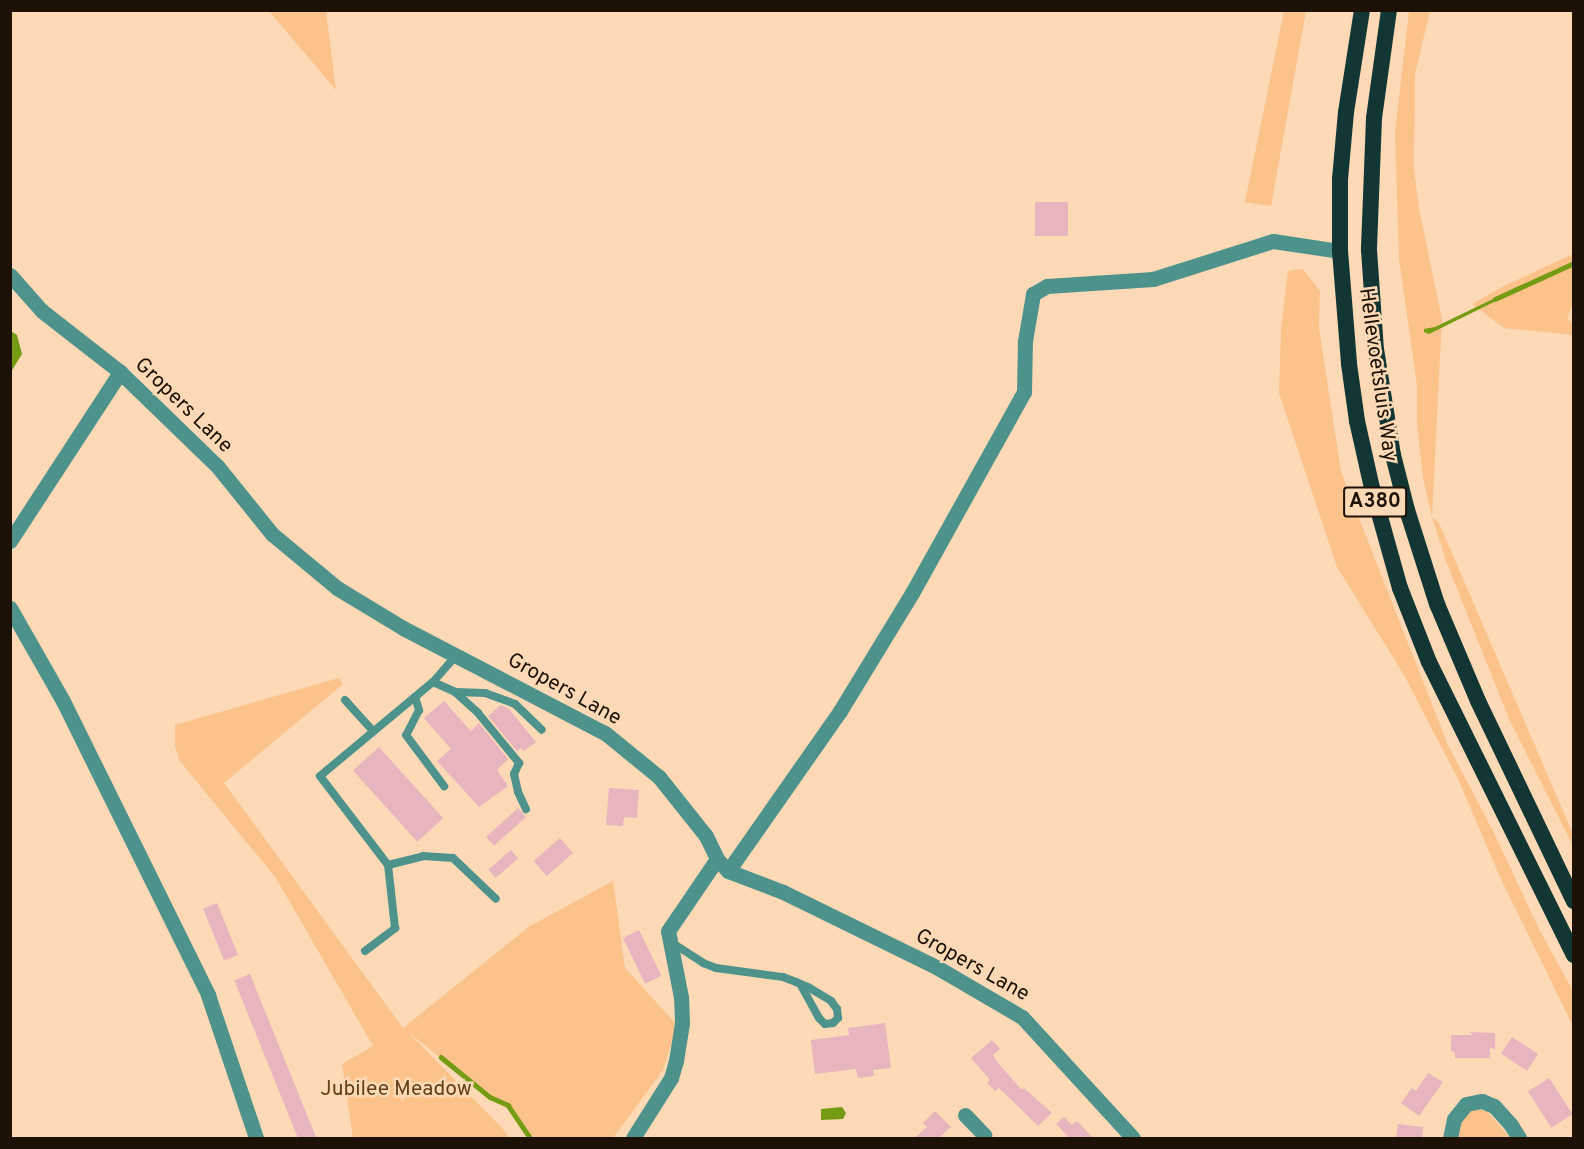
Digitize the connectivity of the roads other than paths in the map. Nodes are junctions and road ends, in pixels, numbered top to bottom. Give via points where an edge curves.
1 (1362, 10) edge
2 (1389, 10) edge
3 (1340, 251) junction
4 (10, 275) edge
5 (120, 372) junction
6 (10, 541) edge
7 (10, 608) edge
8 (456, 656) junction
9 (433, 682) junction
10 (455, 692) junction
11 (415, 697) junction
12 (345, 700) dead end
13 (542, 730) dead end
14 (373, 731) junction
15 (444, 786) dead end
16 (526, 808) dead end
17 (717, 859) junction
18 (388, 865) junction
19 (728, 871) junction
20 (496, 899) dead end
21 (1574, 901) edge
22 (670, 941) junction
23 (365, 951) dead end
24 (1574, 955) edge
25 (800, 984) junction
26 (965, 1115) dead end
27 (986, 1132) edge
28 (256, 1138) edge
29 (633, 1138) edge
30 (1133, 1138) edge
31 (1450, 1138) edge
32 (1519, 1138) edge

1 - 3 highway, Hellevoetsluis Way / A380 via 1346,112
2 - 21 highway, Hellevoetsluis Way / A380 via 1374,118 1369,250 1377,359 1393,455 1441,614
3 - 19 street via 1273,241 1153,279 1047,286 1033,294 1025,341 1024,392 912,593 840,711
3 - 24 highway, Hellevoetsluis Way / A380 via 1346,342 1357,421 1400,588 1445,698
4 - 5 street, Gropers Lane via 42,311
5 - 6 street
5 - 8 street, Gropers Lane via 218,467 272,534 337,588
7 - 28 street via 63,702 208,995
8 - 9 lane
8 - 17 street, Gropers Lane via 605,733 659,777 706,836
9 - 10 lane
9 - 11 lane
10 - 13 lane via 485,693 515,704
10 - 16 lane via 478,713 519,763 514,774
11 - 14 lane
11 - 15 lane via 419,710 406,735
12 - 14 lane
14 - 18 lane via 320,776
17 - 19 street, Gropers Lane
17 - 22 street via 668,931
18 - 20 lane via 423,856 453,858
18 - 23 lane via 395,928
19 - 30 street, Gropers Lane via 783,892 927,963 1022,1017
22 - 25 lane via 716,968 783,977
22 - 29 street via 681,997 676,1061 671,1078
25 - 25 lane via 831,1001 838,1018 833,1023 825,1024 819,1018
26 - 27 street
31 - 32 street via 1454,1119 1466,1104 1482,1101 1494,1106

